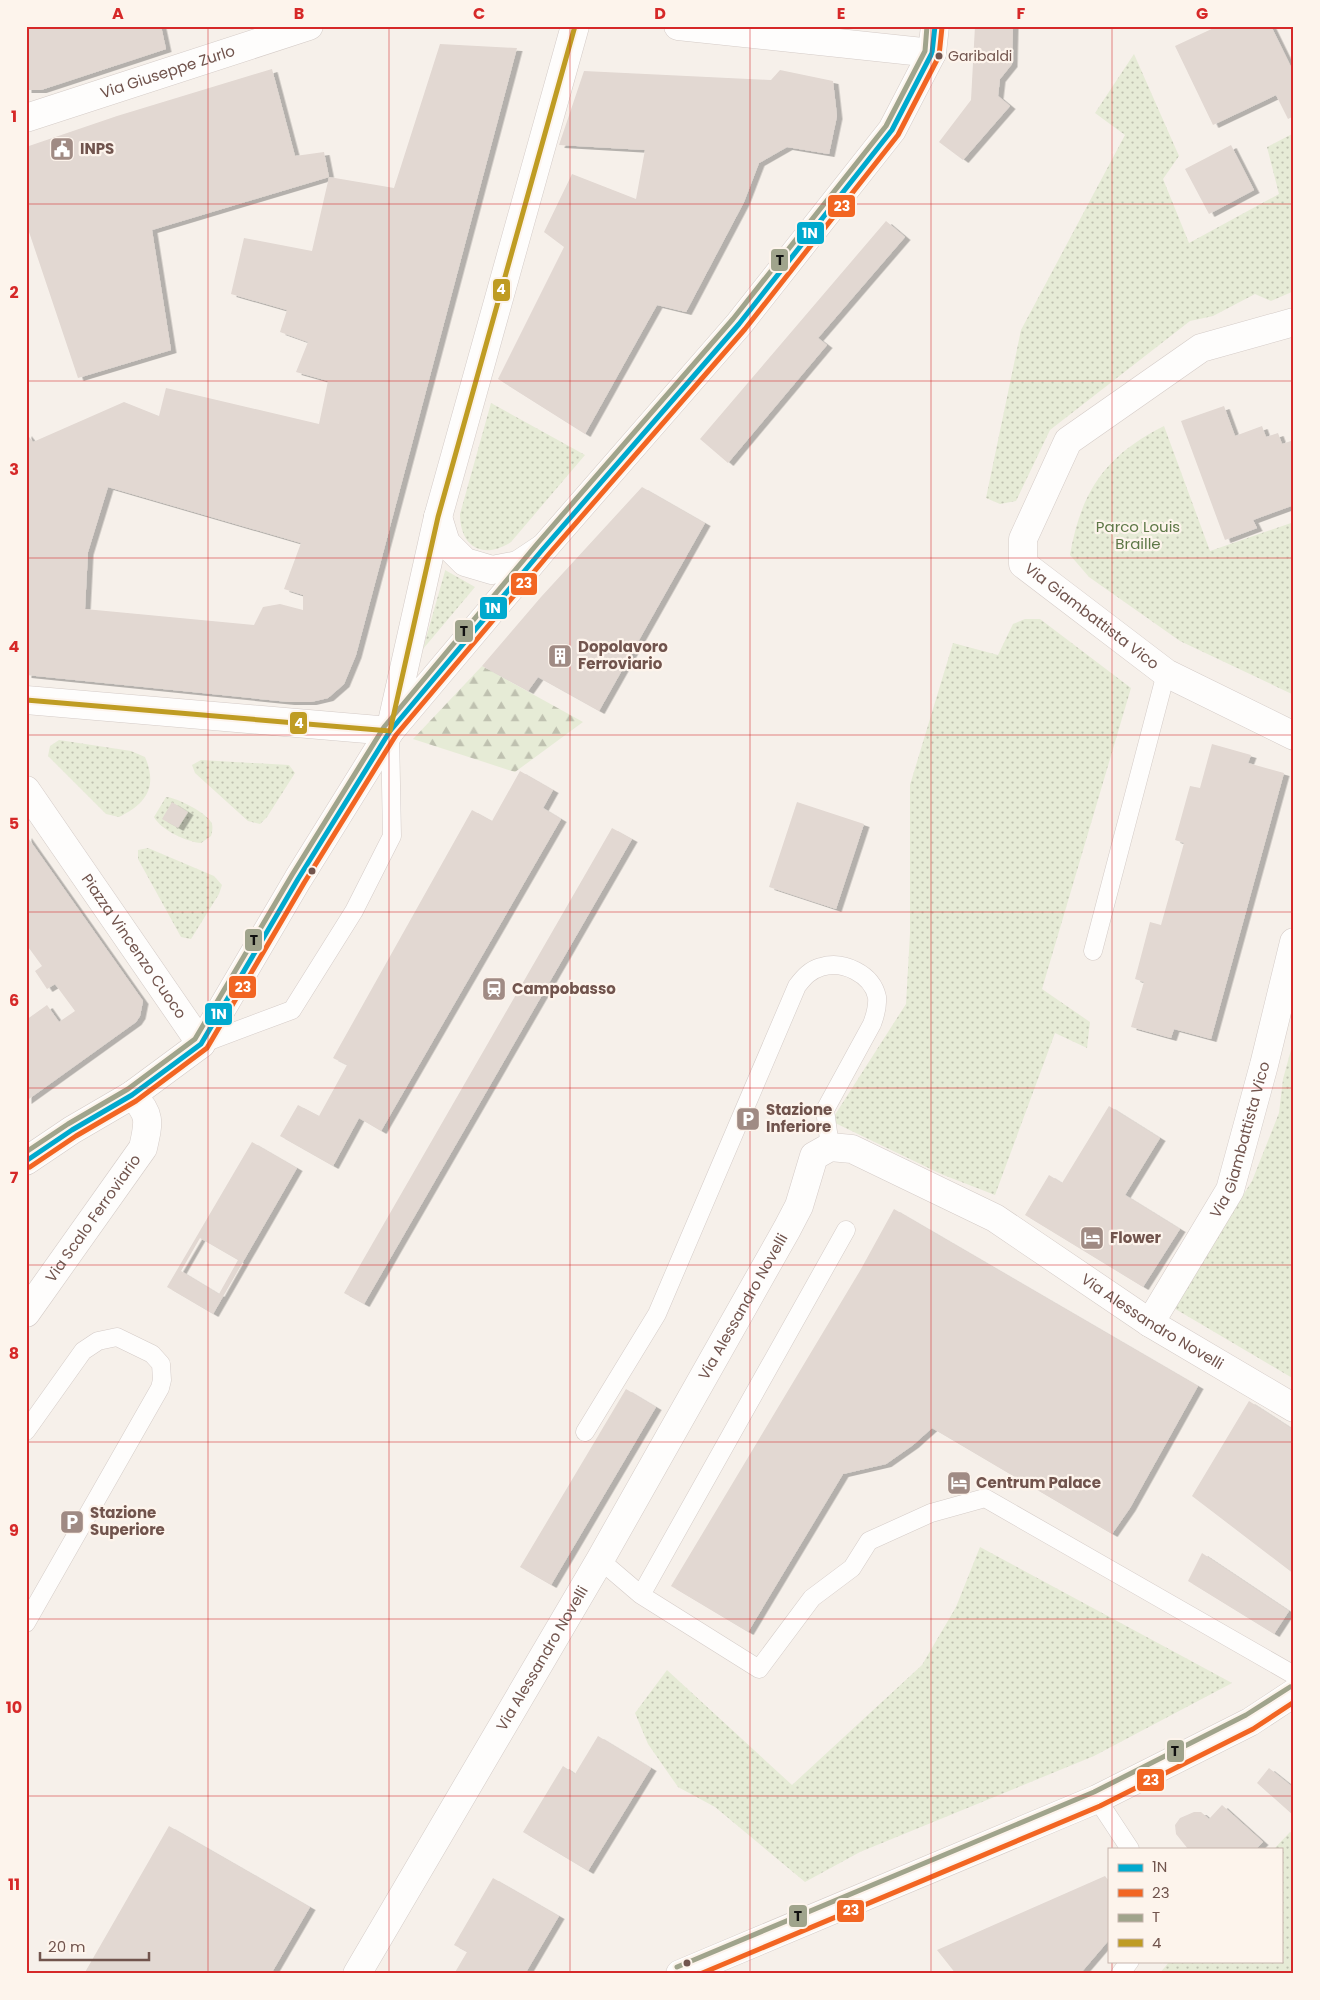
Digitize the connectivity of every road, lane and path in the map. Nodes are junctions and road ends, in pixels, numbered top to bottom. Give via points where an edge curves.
1 (309, 26) edge
2 (575, 26) edge
3 (678, 26) edge
4 (935, 26) edge
5 (932, 53) junction
6 (26, 118) edge
7 (1294, 322) edge
8 (438, 516) junction
9 (543, 549) junction
10 (1166, 673) junction
11 (26, 700) edge
12 (390, 731) junction
13 (1294, 736) edge
14 (26, 790) edge
15 (1294, 942) edge
16 (1093, 951) dead end
17 (201, 1044) junction
18 (132, 1094) junction
19 (830, 1147) junction
20 (26, 1161) edge
21 (846, 1230) dead end
22 (26, 1313) edge
23 (1150, 1323) junction
24 (1294, 1408) edge
25 (26, 1431) edge
26 (585, 1432) dead end
27 (600, 1560) junction
28 (641, 1595) junction
29 (26, 1622) edge
30 (1294, 1675) edge
31 (1294, 1693) edge
32 (1097, 1799) junction
33 (1129, 1848) edge
34 (1129, 1962) edge
35 (362, 1974) edge
36 (680, 1974) edge
37 (1120, 1974) edge

1 - 6 street, Via Giuseppe Zurlo
2 - 8 street
3 - 5 street
4 - 5 street
5 - 9 street via 892,130 739,324
7 - 10 street, Via Giambattista Vico via 1201,348 1068,441 1023,539 1023,564
8 - 9 street via 446,543 465,562 492,570 518,565
8 - 12 street
9 - 12 street
10 - 13 street, Via Giambattista Vico
10 - 16 lane
11 - 12 street
12 - 17 street
12 - 17 lane via 392,836 354,911 292,1010
14 - 17 street, Piazza Vincenzo Cuoco
15 - 23 street, Via Giambattista Vico via 1230,1190
17 - 18 street
18 - 20 street
18 - 22 street, Via Scalo Ferroviario via 146,1110 148,1126 143,1148
19 - 23 street, Via Alessandro Novelli via 852,1149 996,1218
19 - 26 lane via 825,1110 872,1024 876,1010 871,983 859,973 830,965 806,975 797,986 657,1314
19 - 27 street, Via Alessandro Novelli via 814,1156 799,1206 787,1229
21 - 28 lane
23 - 24 street, Via Alessandro Novelli
25 - 29 lane via 83,1350 98,1341 117,1337 126,1340 152,1354 161,1364 160,1388
27 - 28 lane
27 - 35 street, Via Alessandro Novelli via 382,1930
28 - 30 lane via 758,1669 812,1598 852,1568 869,1541 931,1513 985,1498
31 - 32 street via 1250,1722
32 - 33 lane
32 - 36 street
34 - 37 lane

